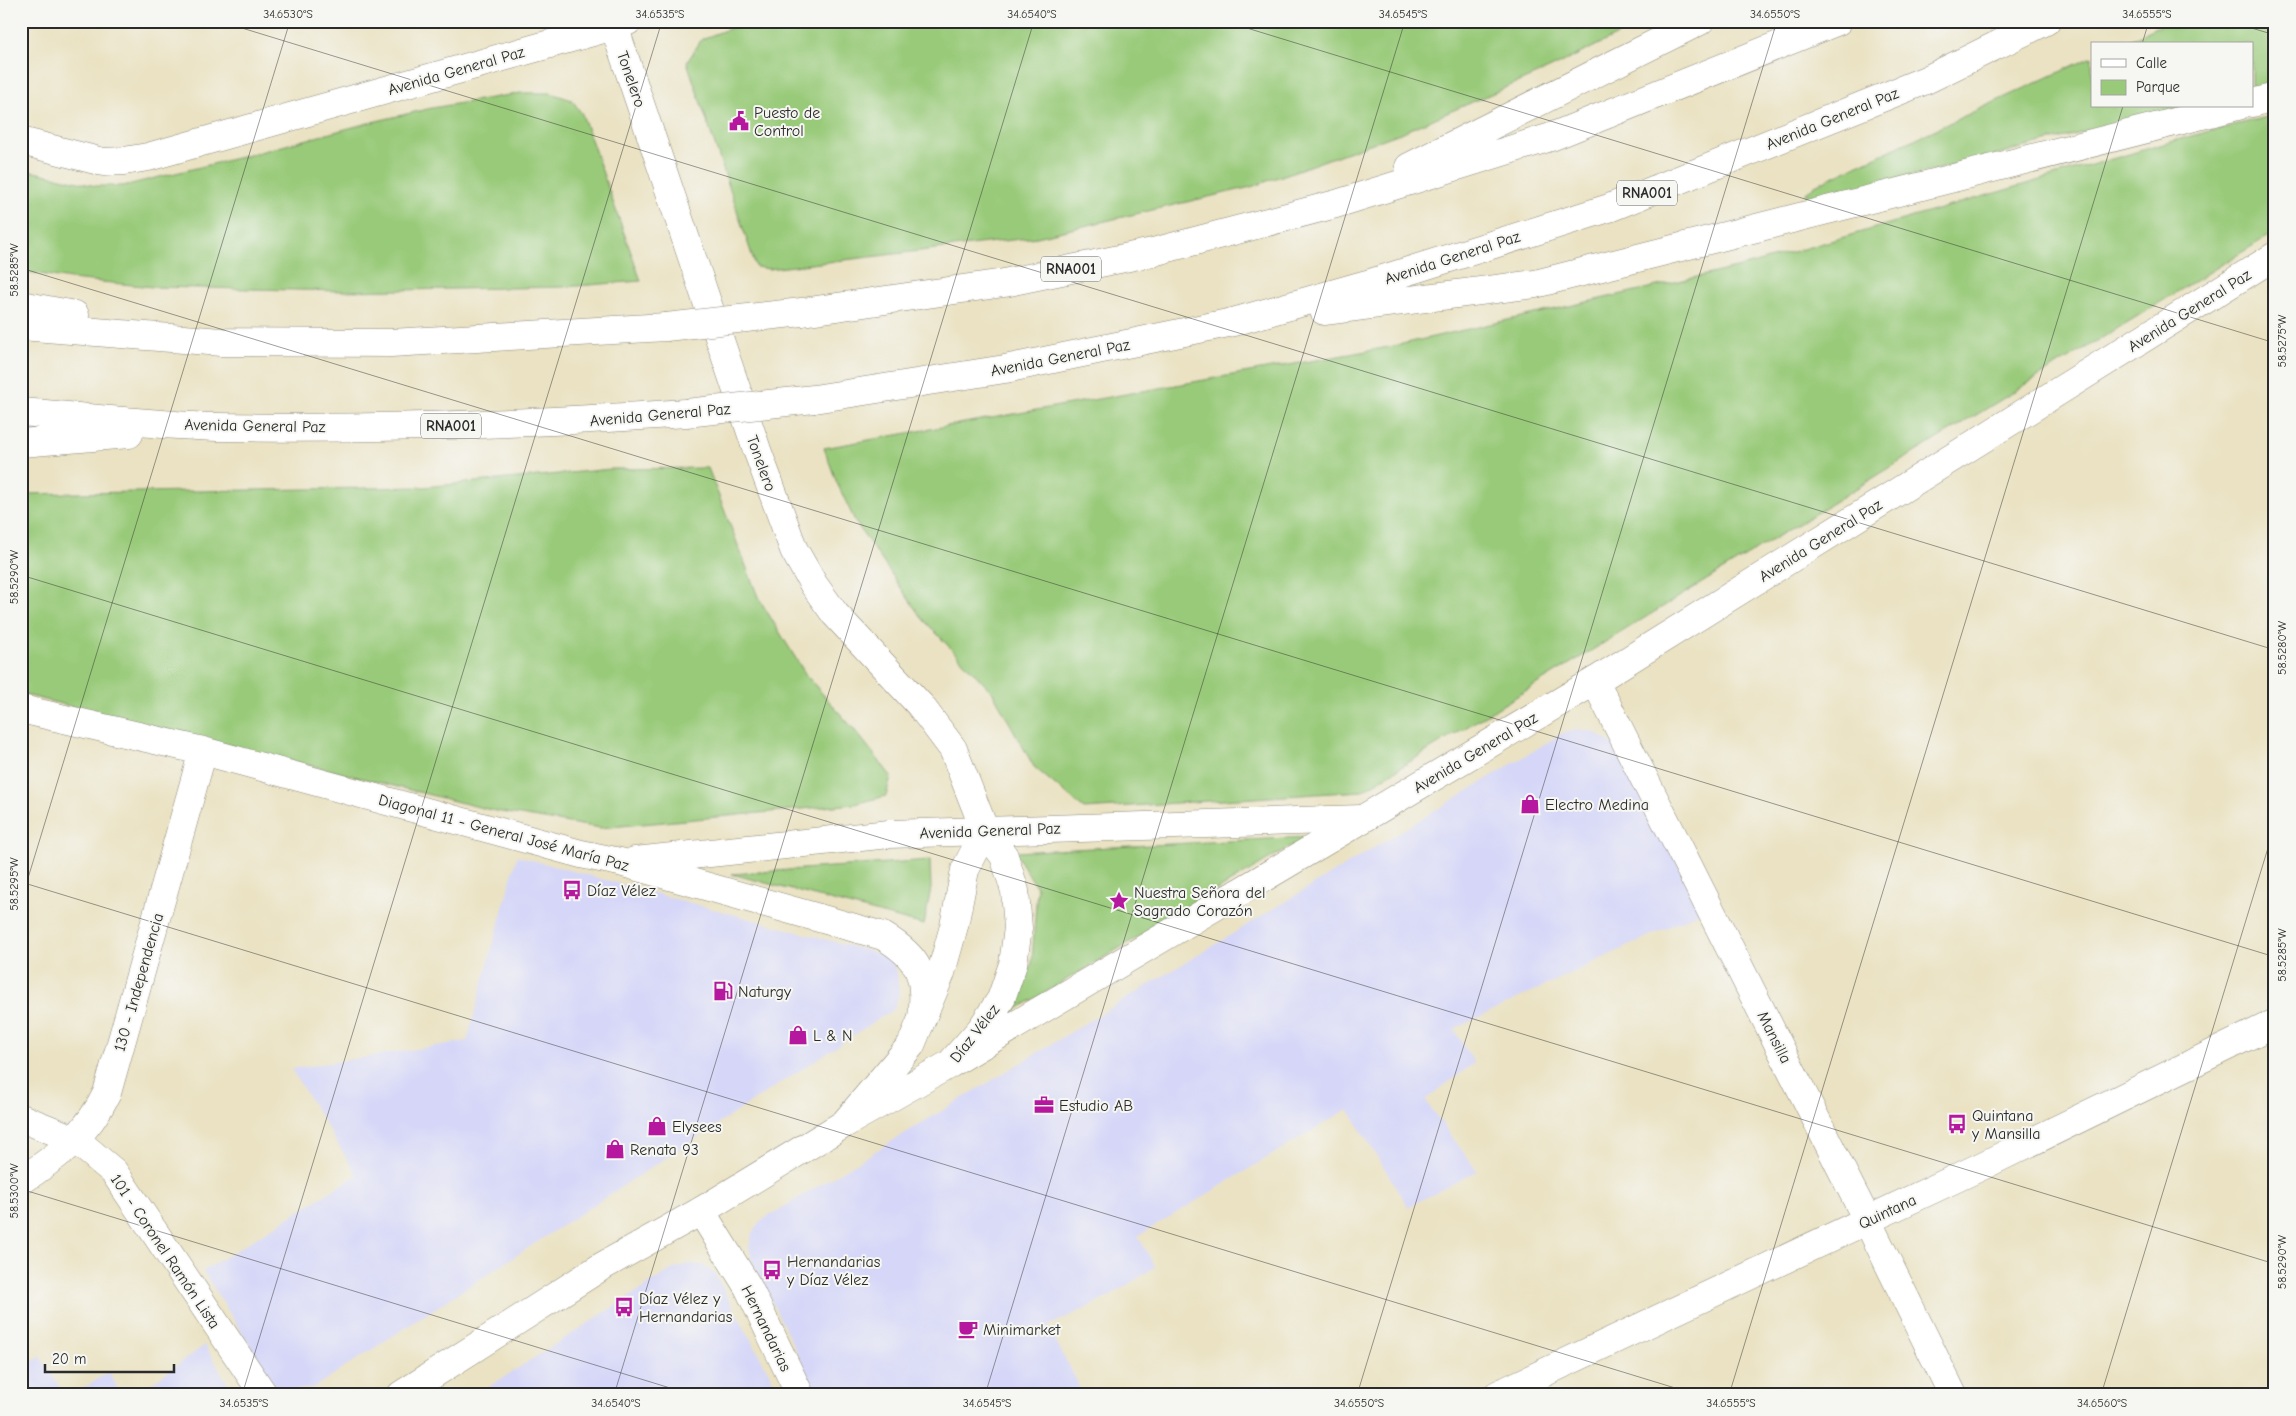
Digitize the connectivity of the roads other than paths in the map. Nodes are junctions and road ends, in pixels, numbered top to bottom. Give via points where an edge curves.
1 (1700, 21) edge
2 (1838, 21) edge
3 (2046, 21) edge
4 (618, 23) edge
5 (2275, 97) edge
6 (2254, 102) edge
7 (2230, 108) edge
8 (21, 141) edge
9 (1336, 204) junction
10 (2275, 256) edge
11 (21, 305) edge
12 (1233, 322) junction
13 (21, 326) edge
14 (221, 342) junction
15 (21, 412) edge
16 (215, 427) junction
17 (21, 443) edge
18 (1596, 681) junction
19 (21, 709) edge
20 (203, 750) junction
21 (1362, 819) junction
22 (986, 830) junction
23 (620, 862) junction
24 (922, 1023) junction
25 (2275, 1023) edge
26 (950, 1064) junction
27 (21, 1118) edge
28 (844, 1124) junction
29 (76, 1140) junction
30 (21, 1181) edge
31 (701, 1210) junction
32 (1867, 1220) junction
33 (264, 1395) edge
34 (401, 1395) edge
35 (800, 1395) edge
36 (1497, 1395) edge
37 (1952, 1395) edge

1 - 9 main road
2 - 9 main road, RNA001 via 1552,137
3 - 12 main road, Avenida General Paz / RNA001 via 1926,80 1609,208 1368,284
4 - 8 main road, Avenida General Paz via 148,157 103,162
4 - 22 main road, Tonelero via 757,450 794,550 835,614 920,705 953,749
5 - 6 main road
7 - 12 main road via 1535,284
9 - 14 main road, RNA001, bridge via 1153,252 1013,281 802,312 666,327 391,343
10 - 18 main road, Avenida General Paz
11 - 14 main road
12 - 16 main road, Avenida General Paz / RNA001, bridge via 1005,369 814,399 686,413 536,424
13 - 14 main road, RNA001
15 - 16 main road, Avenida General Paz / RNA001
16 - 17 main road
18 - 21 main road, Avenida General Paz
18 - 32 main road, Mansilla
19 - 20 main road, Diagonal 11 - General José María Paz
20 - 23 main road, Diagonal 11 - General José María Paz
20 - 29 main road, 130 - Independencia via 107,1093 96,1115
21 - 22 main road, Avenida General Paz
21 - 26 main road, Avenida General Paz
22 - 23 main road, Avenida General Paz via 888,834
22 - 24 main road via 965,870 954,926
22 - 26 main road, Díaz Vélez via 1004,856 1015,891 1018,928 1013,964 1001,999 981,1030
23 - 24 main road, Diagonal 11 - General José María Paz via 883,936 901,947 918,967 925,993
24 - 28 main road via 911,1045
25 - 32 main road, Quintana
26 - 28 main road, Díaz Vélez
27 - 29 main road, 101 - Coronel Ramón Lista
28 - 31 main road, Díaz Vélez
29 - 30 main road, 130 - Independencia
29 - 33 main road, 101 - Coronel Ramón Lista via 114,1172
31 - 34 main road, Díaz Vélez via 601,1267
31 - 35 main road, Hernandarias via 748,1287
32 - 36 main road, Quintana
32 - 37 main road, Mansilla

